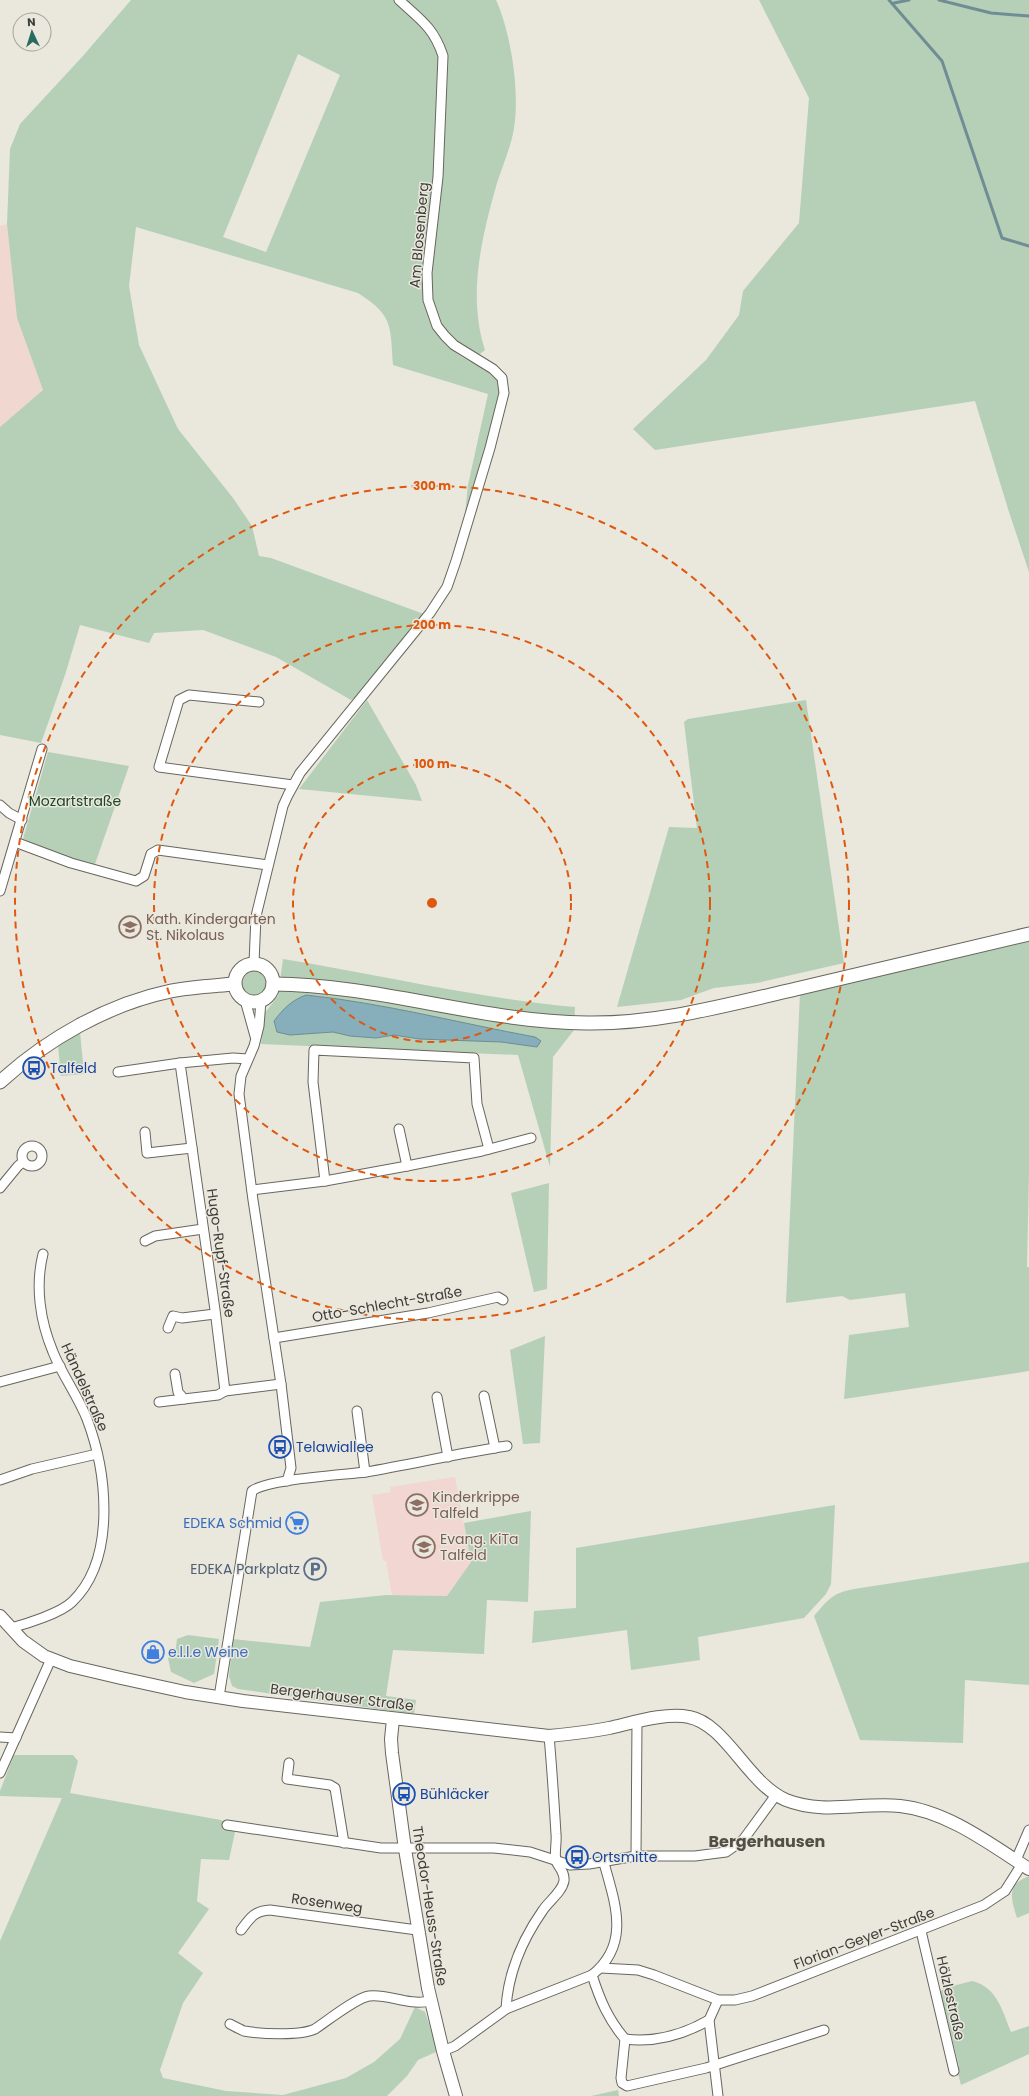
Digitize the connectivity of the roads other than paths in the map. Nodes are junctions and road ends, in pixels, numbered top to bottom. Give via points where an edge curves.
1 (399, 0) edge
2 (260, 702) dead end
3 (42, 749) dead end
4 (293, 785) junction
5 (0, 804) edge
6 (22, 820) junction
7 (15, 842) junction
8 (268, 865) junction
9 (0, 891) edge
10 (1029, 934) edge
11 (254, 963) junction
12 (234, 984) junction
13 (273, 984) junction
14 (245, 1000) junction
15 (262, 1001) junction
16 (255, 1036) junction
17 (248, 1059) junction
18 (180, 1063) junction
19 (118, 1072) dead end
20 (0, 1082) edge
21 (399, 1129) dead end
22 (145, 1132) dead end
23 (531, 1138) dead end
24 (192, 1148) junction
25 (489, 1148) junction
26 (23, 1162) dead end
27 (407, 1166) junction
28 (325, 1181) junction
29 (0, 1188) edge
30 (252, 1190) junction
31 (203, 1230) junction
32 (145, 1241) dead end
33 (43, 1254) dead end
34 (503, 1300) dead end
35 (215, 1314) junction
36 (168, 1328) dead end
37 (274, 1338) junction
38 (60, 1366) junction
39 (175, 1374) dead end
40 (0, 1382) edge
41 (281, 1384) junction
42 (225, 1391) junction
43 (484, 1396) dead end
44 (437, 1397) dead end
45 (184, 1399) junction
46 (158, 1402) dead end
47 (357, 1411) dead end
48 (507, 1446) dead end
49 (495, 1448) junction
50 (97, 1454) junction
51 (448, 1457) junction
52 (365, 1472) junction
53 (0, 1480) edge
54 (287, 1480) junction
55 (0, 1616) edge
56 (11, 1628) junction
57 (51, 1659) junction
58 (219, 1697) junction
59 (393, 1719) junction
60 (637, 1722) junction
61 (549, 1736) junction
62 (0, 1737) edge
63 (16, 1738) junction
64 (289, 1763) dead end
65 (0, 1773) edge
66 (776, 1795) junction
67 (227, 1825) dead end
68 (1029, 1830) edge
69 (344, 1843) junction
70 (405, 1849) junction
71 (636, 1856) junction
72 (556, 1861) junction
73 (604, 1863) junction
74 (1022, 1864) edge
75 (241, 1930) dead end
76 (417, 1930) junction
77 (921, 1931) junction
78 (601, 1968) junction
79 (592, 1975) junction
80 (718, 2000) junction
81 (430, 2001) junction
82 (506, 2009) junction
83 (709, 2020) junction
84 (230, 2024) dead end
85 (824, 2030) dead end
86 (625, 2039) junction
87 (443, 2051) junction
88 (714, 2065) junction
89 (954, 2071) dead end
90 (456, 2096) edge
91 (718, 2096) edge

1 - 4 street, Am Blosenberg via 429,27 443,56 438,177 427,273 428,300 437,326 445,336 502,378 504,393 490,448 447,587 430,613 300,773
2 - 4 street via 189,695 181,698 159,767
3 - 6 street
4 - 8 street, Am Blosenberg via 282,806
5 - 6 street
6 - 7 street
7 - 8 street via 71,863 136,881 144,876 151,854 158,850
7 - 9 street
8 - 11 street, Am Blosenberg via 256,916
10 - 13 main road via 726,1006 616,1023 560,1023 521,1019 375,992
11 - 12 main road via 238,971
11 - 13 main road via 269,971
12 - 14 main road via 237,993
12 - 20 main road via 170,991 100,1015 59,1038
13 - 15 main road via 270,993
14 - 15 main road
14 - 16 street
15 - 16 street
16 - 17 street
17 - 18 street
17 - 30 street via 241,1076 240,1094
18 - 19 street
18 - 24 street, Hugo-Rupf-Straße
21 - 27 street
22 - 24 street via 147,1153
23 - 25 street
24 - 31 street, Hugo-Rupf-Straße
25 - 27 street
25 - 28 street via 477,1104 474,1058 314,1050 313,1082
26 - 29 street
27 - 28 street
28 - 30 street
30 - 37 street
31 - 32 street via 155,1236
31 - 35 street, Hugo-Rupf-Straße
33 - 38 street, Händelstraße via 39,1275 41,1313
34 - 37 street, Otto-Schlecht-Straße via 498,1298 428,1313
35 - 36 street via 182,1318 173,1316
35 - 42 street, Hugo-Rupf-Straße
37 - 41 street
38 - 40 street
38 - 50 street, Händelstraße via 86,1417
39 - 45 street via 178,1392
41 - 42 street
41 - 54 street via 291,1468
42 - 45 street via 218,1396
43 - 49 street
44 - 51 street
45 - 46 street
47 - 52 street
48 - 49 street
49 - 51 street
50 - 53 street via 32,1469
50 - 56 street, Händelstraße via 102,1479 103,1530 98,1556 88,1582 71,1603 32,1622
51 - 52 street
52 - 54 street
54 - 58 street via 258,1487 252,1491
55 - 56 street, Bergerhauser Straße
56 - 57 street, Bergerhauser Straße via 34,1649
57 - 58 street, Bergerhauser Straße via 114,1677
57 - 63 street
58 - 59 street, Bergerhauser Straße
59 - 61 street, Bergerhauser Straße
59 - 70 street, Theodor-Heuss-Straße via 391,1739
60 - 61 street, Bergerhauser Straße
60 - 66 street, Bergerhauser Straße via 682,1716 699,1719 725,1741 752,1774
60 - 71 street
61 - 72 street
62 - 63 street
63 - 65 street
64 - 69 street via 287,1779 330,1785 335,1788
66 - 71 street via 743,1840 726,1852 695,1856
66 - 74 street via 797,1804 817,1808 915,1808 954,1823
67 - 69 street
68 - 74 street, Florian-Geyer-Straße
69 - 70 street
70 - 72 street via 494,1848 530,1852
70 - 76 street, Theodor-Heuss-Straße
71 - 73 street
72 - 73 street via 570,1865
72 - 82 street via 564,1874 564,1881 543,1909 515,1959
73 - 78 street via 616,1906 618,1929 614,1948
74 - 77 street, Florian-Geyer-Straße via 1005,1891 997,1898
75 - 76 street, Rosenweg via 254,1914 270,1910
76 - 81 street, Theodor-Heuss-Straße
77 - 80 street, Florian-Geyer-Straße via 752,1996
77 - 89 street, Hölzlestraße
78 - 79 street
78 - 80 street via 638,1970
79 - 82 street
79 - 86 street via 606,2013
80 - 83 street
81 - 84 street via 364,1997 308,2032 296,2034 243,2030
81 - 87 street, Theodor-Heuss-Straße
82 - 87 street via 455,2046
83 - 86 street via 668,2037 652,2040
83 - 88 street
85 - 88 street
86 - 88 street via 621,2065 624,2085 631,2086
87 - 90 street, Theodor-Heuss-Straße
88 - 91 street

